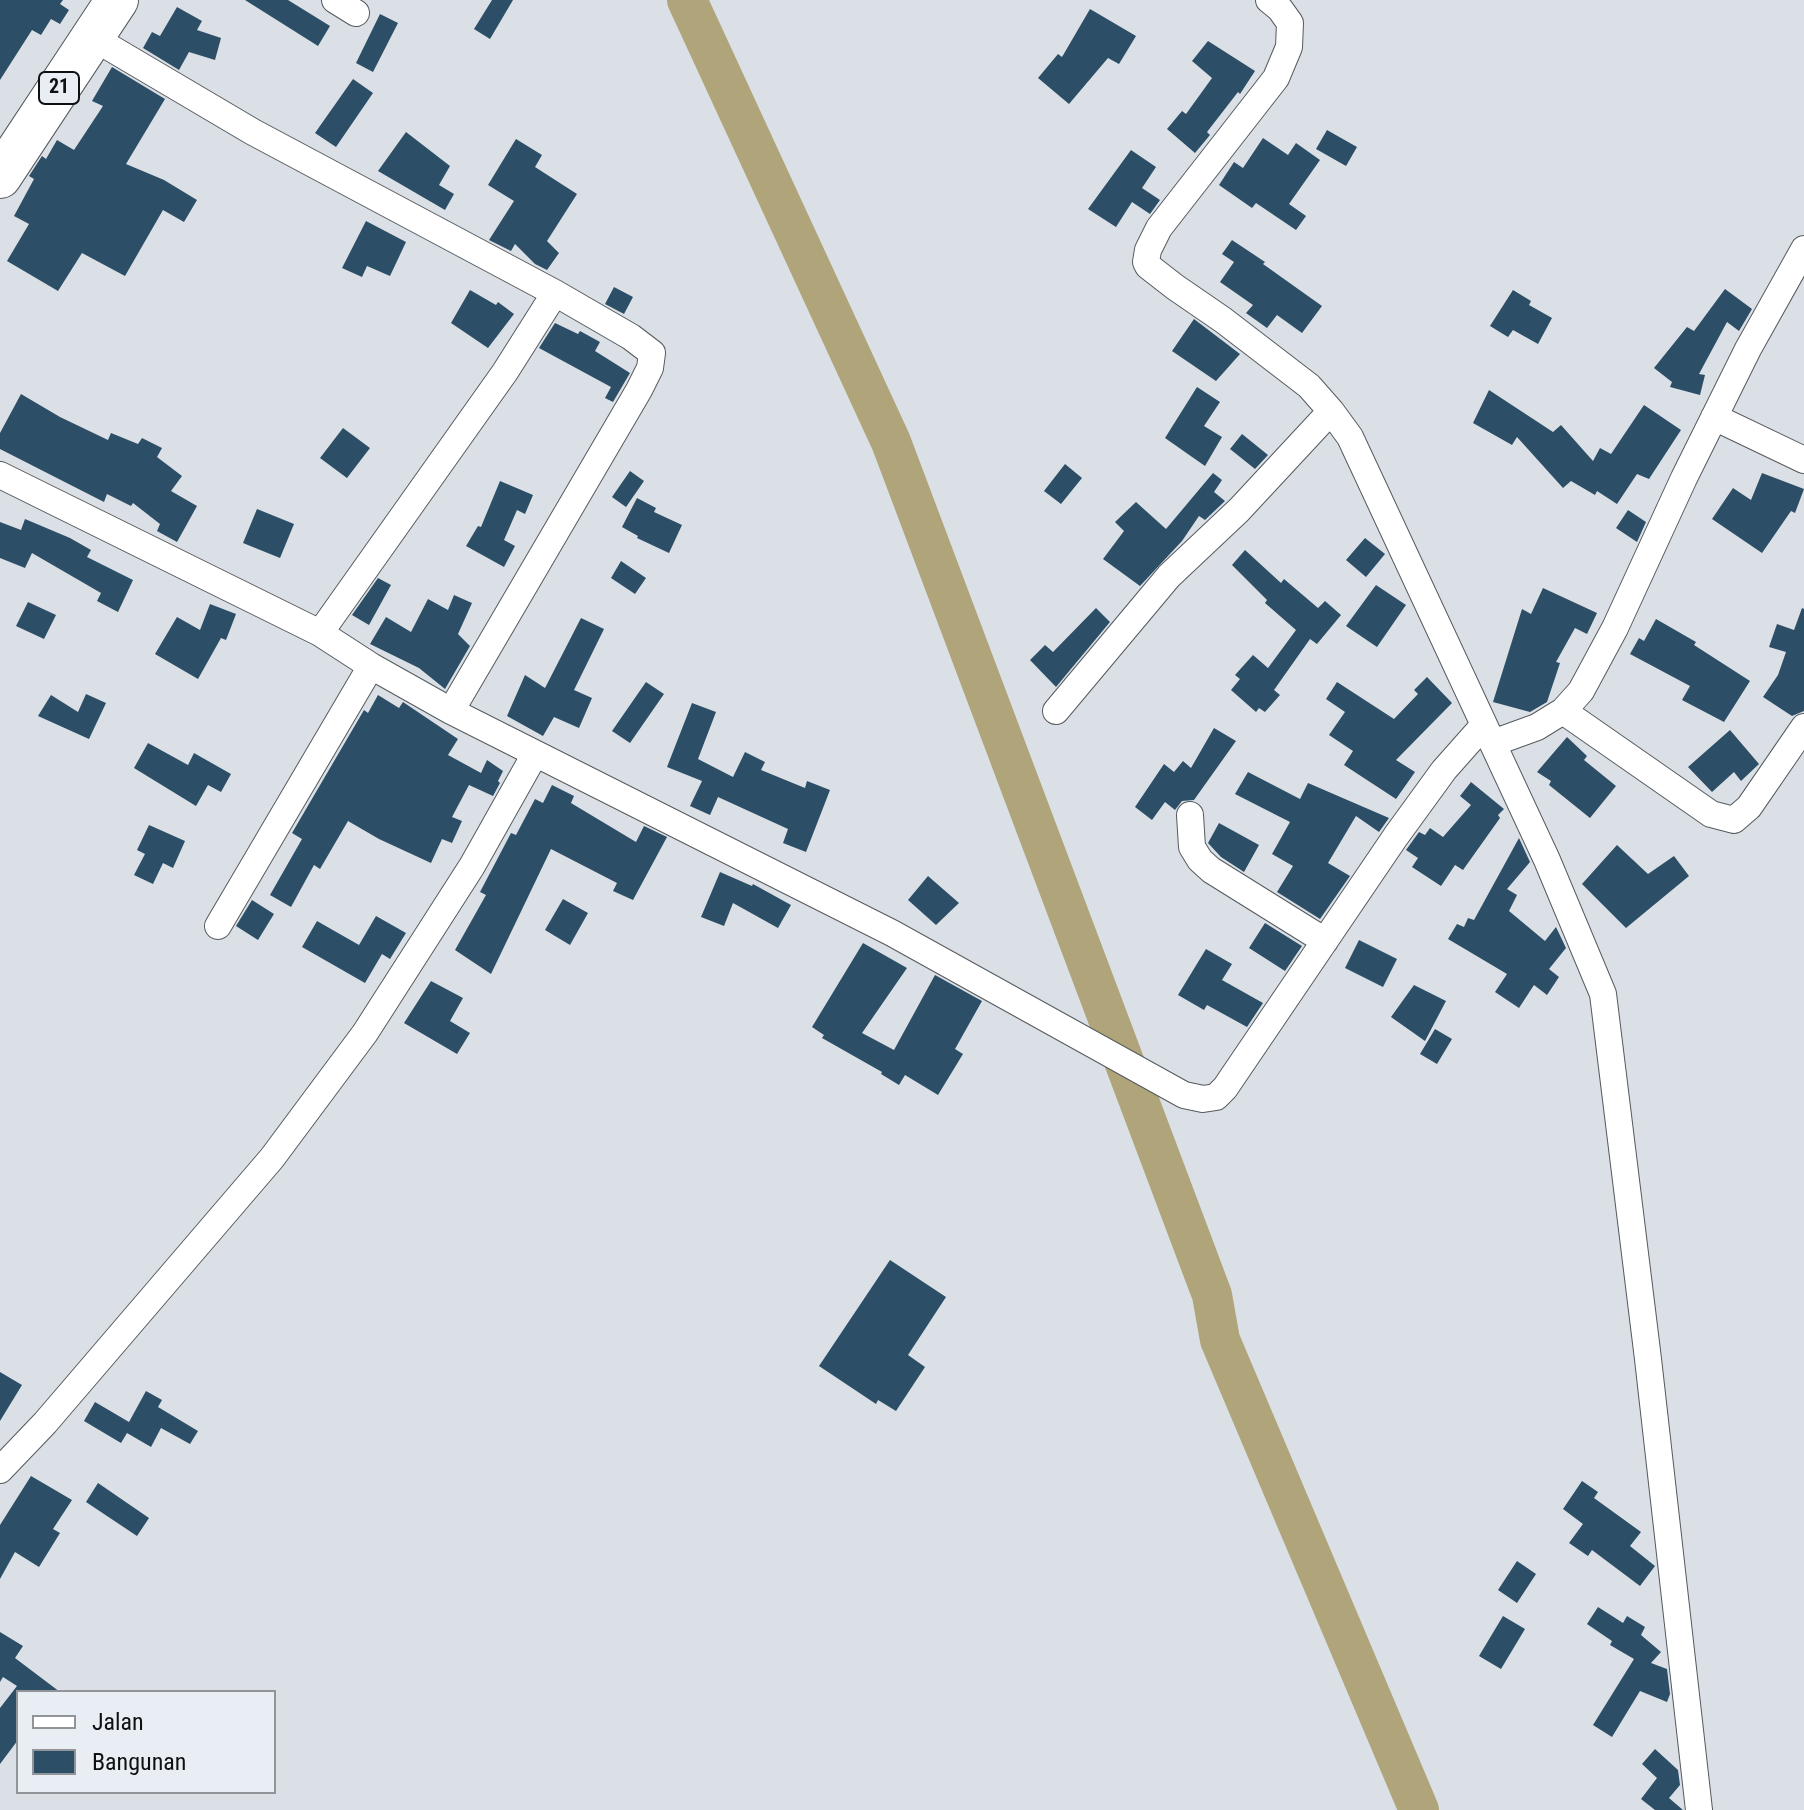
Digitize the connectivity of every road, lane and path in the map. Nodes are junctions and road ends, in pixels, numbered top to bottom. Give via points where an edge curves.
1 (117, 0) edge
2 (1269, 0) edge
3 (92, 37) junction
4 (0, 177) edge
5 (1804, 249) edge
6 (555, 293) junction
7 (1331, 411) junction
8 (1714, 417) junction
9 (1804, 460) edge
10 (0, 475) edge
11 (320, 633) junction
12 (371, 666) junction
13 (451, 711) junction
14 (1056, 711) dead end
15 (1563, 711) junction
16 (1804, 727) edge
17 (1488, 734) junction
18 (535, 754) junction
19 (1190, 815) dead end
20 (218, 926) dead end
21 (1325, 941) junction
22 (0, 1470) edge
23 (1699, 1810) edge

1 - 3 highway, 21
2 - 7 street via 1290,23 1289,47 1276,78 1159,228 1146,262 1309,386
3 - 4 highway, 21
3 - 6 street via 253,132
5 - 8 street
6 - 11 street
6 - 13 street via 648,348 650,368
7 - 14 street via 1169,576
7 - 17 street via 1350,437
8 - 9 street
8 - 15 street via 1615,628 1581,691
10 - 11 street
11 - 12 street
12 - 13 street
12 - 20 street
13 - 18 street
15 - 16 street via 1711,814 1734,820 1749,807
15 - 17 street via 1537,727
17 - 21 street via 1444,770
17 - 23 street via 1603,994
18 - 21 street via 892,933 1184,1095 1211,1098 1225,1088
18 - 22 street via 472,866 365,1033 272,1158
19 - 21 street via 1192,847 1200,860

